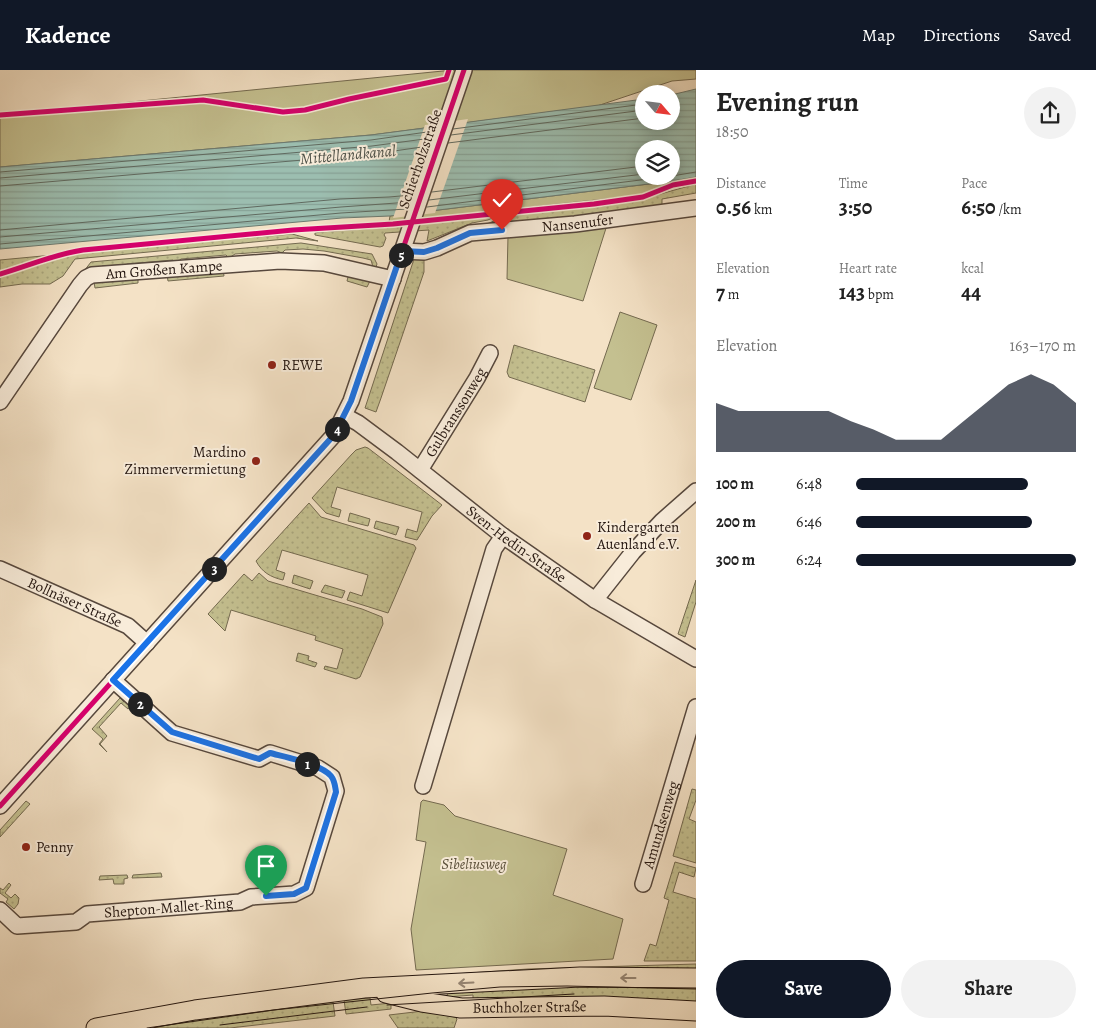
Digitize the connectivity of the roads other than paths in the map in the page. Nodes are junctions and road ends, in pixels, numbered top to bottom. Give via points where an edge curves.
1 (464, 70) edge
2 (696, 208) edge
3 (402, 251) junction
4 (393, 279) junction
5 (490, 354) dead end
6 (0, 402) edge
7 (344, 416) junction
8 (420, 470) junction
9 (696, 491) edge
10 (503, 536) junction
11 (0, 569) edge
12 (595, 600) junction
13 (147, 643) junction
14 (696, 659) edge
15 (113, 680) junction
16 (696, 707) edge
17 (423, 786) dead end
18 (0, 806) edge
19 (643, 884) dead end
20 (0, 910) edge
21 (696, 978) edge
22 (364, 988) junction
23 (696, 1011) edge
24 (96, 1028) edge

1 - 3 street, Schierholzstraße
2 - 3 street, Nansenufer via 575,224 470,233 424,252
3 - 4 street, Schierholzstraße
4 - 6 street, Am Großen Kampe via 324,263 280,260 92,275 80,286
4 - 7 street, Schierholzstraße
5 - 8 street, Gulbranssonweg
7 - 8 street, Sven-Hedin-Straße
7 - 13 street, Schierholzstraße via 334,435
8 - 10 street, Sven-Hedin-Straße
9 - 12 street via 656,527
10 - 12 street, Sven-Hedin-Straße
10 - 17 street via 494,549
11 - 13 street, Bollnäser Straße via 128,626
12 - 14 street, Sven-Hedin-Straße
13 - 15 street, Schierholzstraße
15 - 18 street, Schierholzstraße
15 - 20 street, Shepton-Mallet-Ring via 172,732 259,759 270,753 318,768 332,777 336,792 306,888 294,894 251,897 240,902 87,914 76,922 17,926
16 - 19 street, Amundsenweg
21 -> 22 main road, Buchholzer Straße via 580,978
22 - 23 main road, Buchholzer Straße via 460,1008 604,1006
22 - 24 main road, Buchholzer Straße via 195,1010

